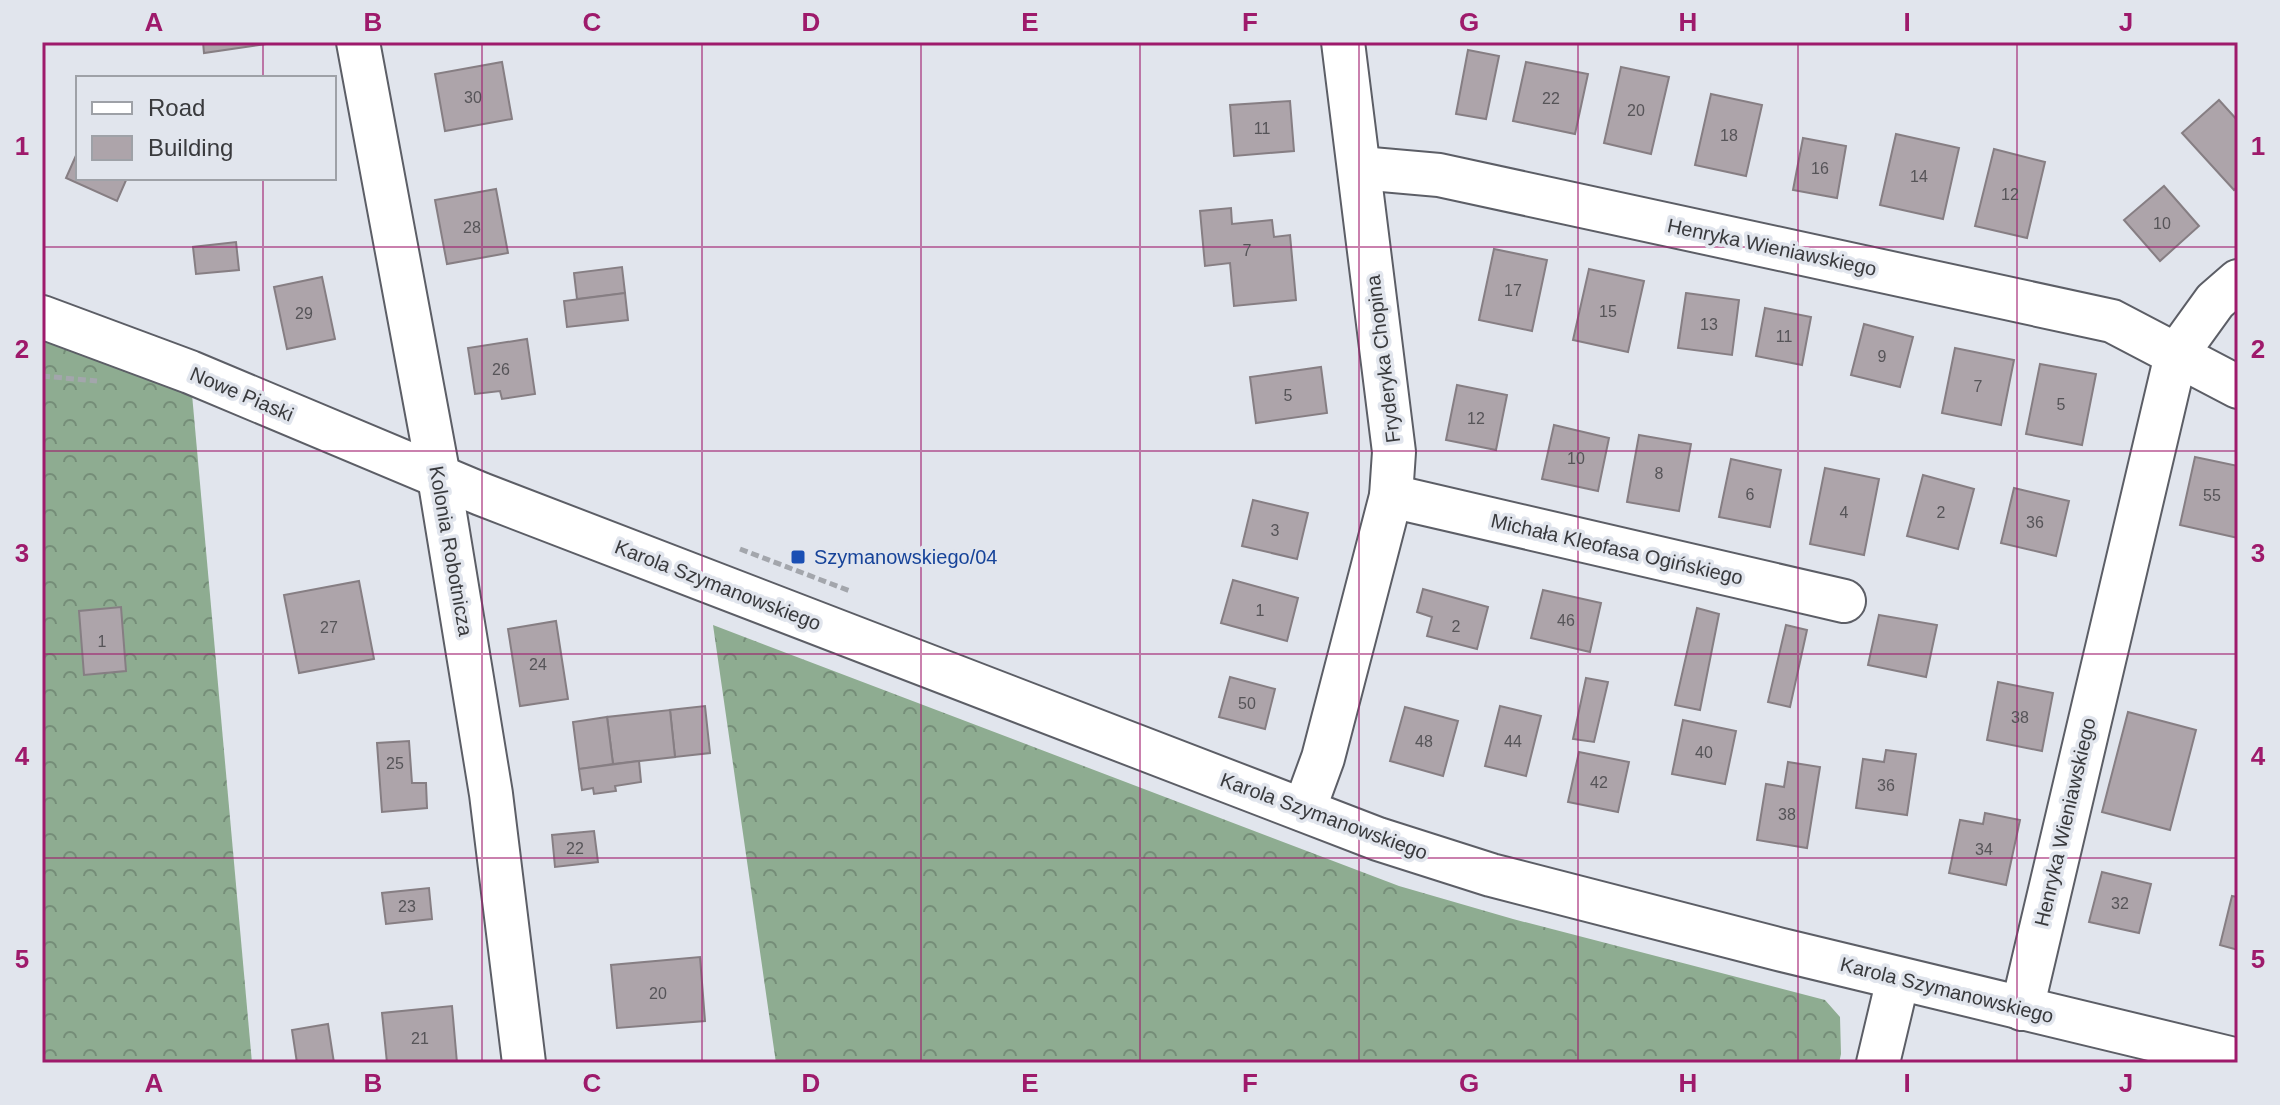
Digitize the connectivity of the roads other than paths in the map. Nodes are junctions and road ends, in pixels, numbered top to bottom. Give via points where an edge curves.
1 (358, 42) edge
2 (1343, 42) edge
3 (1360, 168) junction
4 (2238, 281) edge
5 (42, 317) edge
6 (2176, 355) junction
7 (2238, 387) edge
8 (439, 477) junction
9 (1391, 496) junction
10 (1844, 601) dead end
11 (1304, 810) junction
12 (1898, 979) junction
13 (2022, 1009) junction
14 (2238, 1060) edge
15 (524, 1063) edge
16 (1878, 1063) edge

1 - 8 street, Kolonia Robotnicza
2 - 3 street, Fryderyka Chopina
3 - 6 street, Henryka Wieniawskiego via 1439,175 2112,321
3 - 9 street, Fryderyka Chopina via 1394,452
4 - 6 street, Henryka Wieniawskiego via 2215,301
5 - 8 street, Nowe Piaski via 190,372
6 - 7 street, Henryka Wieniawskiego
6 - 13 street, Henryka Wieniawskiego
8 - 11 street, Karola Szymanowskiego
8 - 15 street, Kolonia Robotnicza via 491,794
9 - 10 street, Michała Kleofasa Ogińskiego
9 - 11 street, Fryderyka Chopina via 1323,758
11 - 12 street, Karola Szymanowskiego via 1491,875
12 - 13 street, Karola Szymanowskiego
12 - 16 street
13 - 14 street, Karola Szymanowskiego

